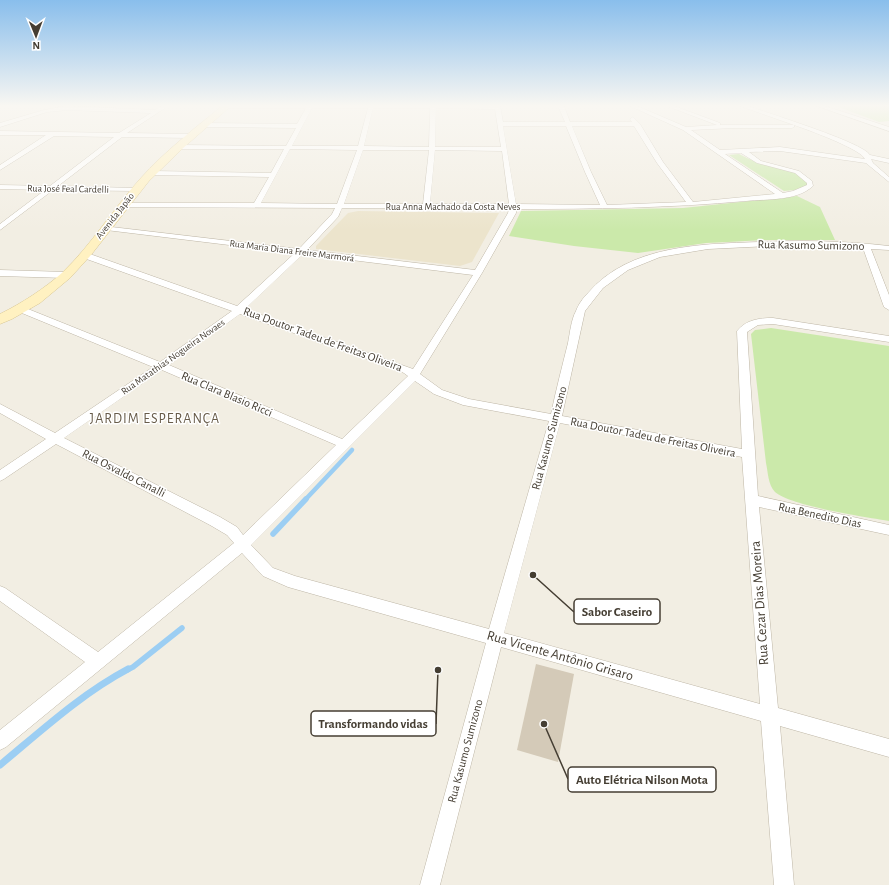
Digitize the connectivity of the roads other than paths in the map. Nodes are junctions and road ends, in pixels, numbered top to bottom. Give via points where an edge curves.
1 (32, 147) edge
2 (104, 147) edge
3 (179, 147) edge
4 (212, 147) edge
5 (578, 147) edge
6 (651, 147) edge
7 (713, 147) edge
8 (855, 147) edge
9 (288, 148) junction
10 (361, 148) junction
11 (432, 148) junction
12 (504, 149) joint
13 (743, 151) junction
14 (719, 152) junction
15 (868, 159) junction
16 (889, 161) edge
17 (0, 168) edge
18 (152, 173) junction
19 (274, 175) junction
20 (889, 180) edge
21 (0, 187) edge
22 (51, 188) junction
23 (135, 190) junction
24 (782, 195) junction
25 (691, 204) junction
26 (124, 205) junction
27 (257, 205) junction
28 (340, 206) junction
29 (426, 207) junction
30 (514, 207) junction
31 (605, 207) junction
32 (0, 228) edge
33 (106, 228) junction
34 (866, 245) junction
35 (889, 248) edge
36 (300, 252) junction
37 (84, 255) junction
38 (0, 273) edge
39 (478, 273) junction
40 (66, 275) junction
41 (889, 307) edge
42 (20, 309) junction
43 (240, 309) junction
44 (0, 320) edge
45 (889, 339) edge
46 (161, 366) junction
47 (415, 374) junction
48 (0, 408) edge
49 (555, 419) junction
50 (56, 439) junction
51 (344, 444) junction
52 (748, 454) junction
53 (0, 476) edge
54 (752, 500) junction
55 (889, 530) edge
56 (242, 545) junction
57 (0, 593) edge
58 (494, 638) junction
59 (98, 661) junction
60 (768, 715) junction
61 (0, 741) edge
62 (889, 748) edge
63 (430, 885) edge
64 (784, 885) edge

1 - 17 street
2 - 22 street
3 - 18 main road, Avenida Japão
4 - 9 street
5 - 31 street
6 - 25 street
7 - 14 street
8 - 15 street
9 - 10 street
9 - 19 street
10 - 11 street
10 - 28 street, Rua Matathias Nogueira Novaes
11 - 12 street
11 - 29 street
12 - 30 street
13 - 14 street
13 - 15 street via 780,149
13 - 24 street, Rua Anna Machado da Costa Neves via 759,162 797,172 810,182 810,186 804,190
14 - 24 street
15 - 16 street
15 - 20 street
18 - 19 street
18 - 23 main road, Avenida Japão
19 - 27 street
21 - 22 street, Rua José Feal Cardelli
22 - 23 street, Rua José Feal Cardelli
22 - 32 street
23 - 26 main road, Avenida Japão
24 - 25 street, Rua Anna Machado da Costa Neves
25 - 31 street, Rua Anna Machado da Costa Neves
26 - 27 street, Rua Anna Machado da Costa Neves
26 - 33 main road, Avenida Japão
27 - 28 street, Rua Anna Machado da Costa Neves
28 - 29 street, Rua Anna Machado da Costa Neves
28 - 36 street, Rua Matathias Nogueira Novaes via 335,215
29 - 30 street, Rua Anna Machado da Costa Neves
30 - 31 street, Rua Anna Machado da Costa Neves
30 - 39 street
33 - 36 street, Rua Maria Diana Freire Marmorá
33 - 37 main road, Avenida Japão
34 - 35 street, Rua Kasumo Sumizono
34 - 41 street
34 - 49 street, Rua Kasumo Sumizono via 782,243 696,248 667,254 626,268 597,287 580,311
36 - 39 street, Rua Maria Diana Freire Marmorá
36 - 43 street, Rua Matathias Nogueira Novaes
37 - 40 main road, Avenida Japão
37 - 43 street, Rua Doutor Tadeu de Freitas Oliveira
38 - 40 street
39 - 47 street
40 - 42 main road, Avenida Japão via 55,286
42 - 44 main road, Avenida Japão
42 - 46 street, Rua Clara Blasio Ricci
43 - 46 street, Rua Matathias Nogueira Novaes
43 - 47 street, Rua Doutor Tadeu de Freitas Oliveira
45 - 52 street, Rua Cezar Dias Moreira via 773,321 749,324 742,331
46 - 50 street, Rua Matathias Nogueira Novaes
46 - 51 street, Rua Clara Blasio Ricci
47 - 49 street, Rua Doutor Tadeu de Freitas Oliveira via 438,392 451,398
47 - 51 street
48 - 50 street, Rua Osvaldo Canalli
49 - 52 street, Rua Doutor Tadeu de Freitas Oliveira
49 - 58 street, Rua Kasumo Sumizono
50 - 53 street, Rua Matathias Nogueira Novaes
50 - 56 street, Rua Osvaldo Canalli via 216,520 232,531
51 - 56 street
52 - 54 street, Rua Cezar Dias Moreira
54 - 55 street, Rua Benedito Dias
54 - 60 street, Rua Cezar Dias Moreira
56 - 58 street, Rua Vicente Antônio Grisaro via 268,572 293,582
56 - 59 street
57 - 59 street
58 - 60 street, Rua Vicente Antônio Grisaro
58 - 63 street, Rua Kasumo Sumizono
59 - 61 street
60 - 62 street, Rua Vicente Antônio Grisaro
60 - 64 street, Rua Cezar Dias Moreira

